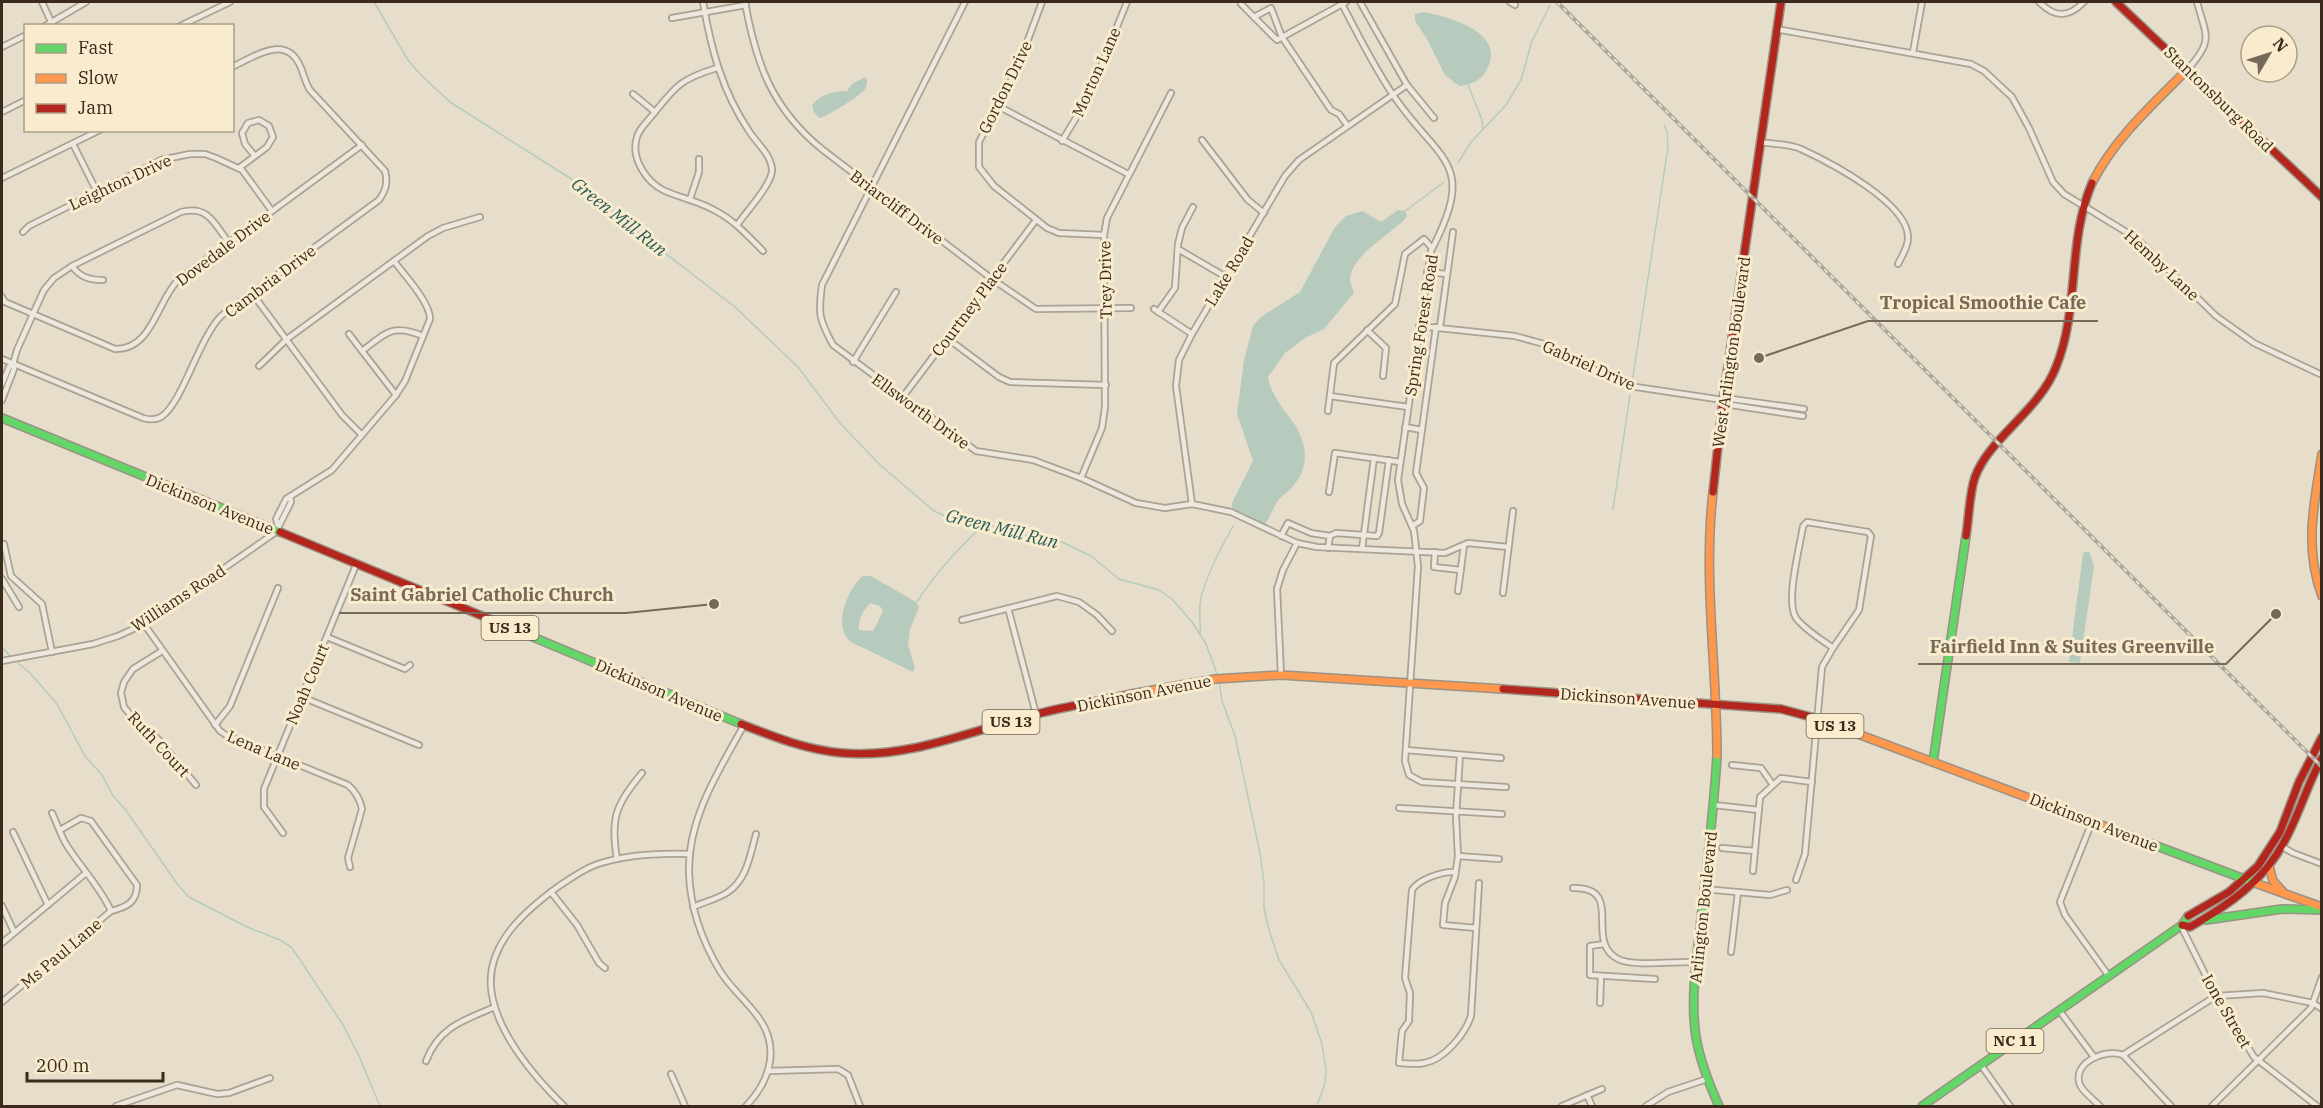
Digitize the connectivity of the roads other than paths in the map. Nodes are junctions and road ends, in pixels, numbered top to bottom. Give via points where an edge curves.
1 (42, 2) edge
2 (86, 2) edge
3 (230, 2) edge
4 (703, 2) edge
5 (965, 2) edge
6 (1042, 2) edge
7 (1127, 2) edge
8 (1343, 2) edge
9 (1360, 2) edge
10 (1781, 2) edge
11 (1922, 2) edge
12 (2039, 2) edge
13 (2084, 2) edge
14 (2116, 2) edge
15 (2197, 2) edge
16 (745, 3) edge
17 (1241, 4) dead end
18 (705, 12) junction
19 (1254, 17) junction
20 (672, 18) dead end
21 (52, 24) edge
22 (184, 24) edge
23 (1776, 29) junction
24 (24, 36) edge
25 (1282, 37) junction
26 (2, 47) edge
27 (1913, 52) junction
28 (234, 66) edge
29 (717, 68) junction
30 (2188, 69) junction
31 (1407, 85) junction
32 (1171, 93) dead end
33 (633, 94) dead end
34 (1393, 94) junction
35 (24, 101) edge
36 (998, 106) junction
37 (2, 112) edge
38 (655, 112) junction
39 (1434, 118) dead end
40 (1347, 125) junction
41 (98, 132) edge
42 (1202, 140) dead end
43 (1062, 141) junction
44 (1760, 142) junction
45 (74, 144) junction
46 (362, 145) junction
47 (255, 156) junction
48 (699, 159) dead end
49 (239, 168) junction
50 (1128, 174) junction
51 (2, 178) edge
52 (871, 188) junction
53 (97, 192) junction
54 (2322, 197) edge
55 (690, 199) junction
56 (1193, 207) dead end
57 (2084, 207) junction
58 (272, 211) junction
59 (1264, 213) junction
60 (480, 217) dead end
61 (1036, 220) junction
62 (737, 225) junction
63 (23, 232) dead end
64 (1453, 232) dead end
65 (1104, 235) junction
66 (229, 243) junction
67 (1432, 248) junction
68 (1178, 249) junction
69 (763, 251) dead end
70 (394, 261) junction
71 (1898, 264) dead end
72 (72, 266) junction
73 (1427, 272) junction
74 (1447, 274) junction
75 (1226, 277) junction
76 (992, 279) junction
77 (103, 280) dead end
78 (896, 292) dead end
79 (252, 293) junction
80 (2, 297) edge
81 (1106, 308) junction
82 (1131, 308) dead end
83 (33, 314) junction
84 (1419, 326) junction
85 (1438, 327) junction
86 (1368, 330) junction
87 (349, 334) dead end
88 (1192, 334) junction
89 (423, 336) junction
90 (947, 338) junction
91 (287, 339) junction
92 (362, 351) junction
93 (2, 359) edge
94 (853, 362) junction
95 (13, 364) junction
96 (259, 366) dead end
97 (2322, 375) edge
98 (1383, 376) dead end
99 (2, 384) edge
100 (1106, 385) junction
101 (396, 395) junction
102 (1330, 396) junction
103 (902, 398) junction
104 (2, 400) edge
105 (1723, 400) junction
106 (1408, 407) junction
107 (1804, 409) dead end
108 (1328, 411) dead end
109 (1803, 416) dead end
110 (2, 418) edge
111 (1405, 427) junction
112 (1422, 430) junction
113 (362, 435) junction
114 (2322, 454) edge
115 (1374, 458) junction
116 (1389, 460) junction
117 (1400, 462) junction
118 (1081, 478) junction
119 (2319, 486) edge
120 (1329, 492) dead end
121 (1192, 504) junction
122 (1513, 511) dead end
123 (1412, 526) junction
124 (277, 529) junction
125 (1364, 535) junction
126 (1281, 536) junction
127 (1330, 536) junction
128 (1297, 543) junction
129 (4, 544) dead end
130 (1464, 545) junction
131 (1508, 547) junction
132 (1328, 548) junction
133 (1362, 549) junction
134 (1417, 551) junction
135 (1435, 552) junction
136 (4, 558) edge
137 (356, 565) junction
138 (1461, 570) junction
139 (2, 579) edge
140 (278, 588) dead end
141 (1458, 591) dead end
142 (1503, 593) dead end
143 (2322, 596) edge
144 (19, 608) dead end
145 (1008, 608) junction
146 (962, 620) dead end
147 (144, 624) junction
148 (1112, 631) dead end
149 (327, 637) junction
150 (1833, 648) junction
151 (162, 651) junction
152 (52, 652) junction
153 (2, 662) edge
154 (410, 666) dead end
155 (1281, 675) junction
156 (1409, 683) junction
157 (302, 697) junction
158 (1717, 704) junction
159 (1036, 714) junction
160 (1817, 719) junction
161 (215, 724) junction
162 (744, 725) junction
163 (2322, 737) edge
164 (419, 745) dead end
165 (1406, 750) junction
166 (1460, 755) junction
167 (277, 756) junction
168 (1501, 758) dead end
169 (2322, 758) edge
170 (1934, 762) junction
171 (1732, 765) dead end
172 (642, 773) dead end
173 (1812, 782) junction
174 (1458, 784) junction
175 (196, 785) dead end
176 (1773, 785) junction
177 (1506, 786) dead end
178 (1714, 805) junction
179 (1399, 808) dead end
180 (1456, 810) junction
181 (1759, 810) junction
182 (52, 813) dead end
183 (1502, 814) dead end
184 (2092, 822) junction
185 (60, 830) junction
186 (13, 832) dead end
187 (283, 834) dead end
188 (756, 834) dead end
189 (2274, 842) junction
190 (2282, 847) junction
191 (1722, 848) dead end
192 (1755, 851) junction
193 (690, 854) junction
194 (1458, 856) junction
195 (617, 859) junction
196 (1499, 859) dead end
197 (2322, 864) edge
198 (2270, 866) junction
199 (350, 867) dead end
200 (1753, 871) dead end
201 (1455, 872) junction
202 (86, 873) junction
203 (2245, 879) junction
204 (1796, 880) dead end
205 (1479, 882) dead end
206 (2255, 883) junction
207 (1573, 888) dead end
208 (1704, 889) junction
209 (1787, 890) dead end
210 (551, 892) junction
211 (1738, 892) junction
212 (2284, 893) junction
213 (48, 905) junction
214 (2, 906) edge
215 (693, 907) junction
216 (2322, 909) edge
217 (111, 911) junction
218 (2202, 921) junction
219 (2182, 926) junction
220 (1476, 928) junction
221 (14, 932) junction
222 (2, 943) edge
223 (1604, 944) junction
224 (1731, 952) dead end
225 (1696, 962) junction
226 (1630, 963) junction
227 (605, 968) dead end
228 (2108, 975) junction
229 (1601, 976) junction
230 (1631, 977) junction
231 (2322, 977) edge
232 (1655, 979) dead end
233 (2216, 996) junction
234 (2, 1002) edge
235 (1600, 1003) dead end
236 (2313, 1004) junction
237 (495, 1007) junction
238 (2322, 1009) edge
239 (2059, 1010) junction
240 (2123, 1055) junction
241 (2094, 1058) junction
242 (2258, 1060) junction
243 (426, 1061) dead end
244 (1981, 1065) junction
245 (768, 1071) junction
246 (671, 1074) dead end
247 (270, 1078) dead end
248 (1707, 1079) junction
249 (1602, 1089) dead end
250 (1587, 1095) junction
251 (116, 1107) edge
252 (564, 1107) edge
253 (685, 1107) edge
254 (746, 1107) edge
255 (860, 1107) edge
256 (1562, 1107) edge
257 (1592, 1107) edge
258 (1646, 1107) edge
259 (1719, 1107) edge
260 (1922, 1107) edge
261 (2010, 1107) edge
262 (2100, 1107) edge
263 (2171, 1107) edge
264 (2212, 1107) edge
265 (2317, 1107) edge

1 - 21 street
2 - 21 street
3 - 22 street
4 - 18 street
5 - 52 street, Ellsworth Drive
6 - 36 street, Gordon Drive via 1028,44
7 - 43 street, Morton Lane via 1088,98
8 - 25 street
8 - 34 street, Spring Forest Road
9 - 31 street
10 - 23 main road, West Arlington Boulevard
11 - 27 street
12 - 13 street via 2050,12 2060,14 2071,12
14 - 30 main road, Stantonsburg Road
15 - 30 street via 2206,31 2206,46
16 - 18 street
16 - 52 street, Briarcliff Drive via 759,62 785,112 808,138
17 - 19 street
18 - 20 street
18 - 29 street
19 - 25 street via 1277,40
19 - 25 street via 1271,8
23 - 27 street, Hemby Lane
23 - 44 main road, West Arlington Boulevard
24 - 26 street
25 - 40 street via 1331,110
27 - 57 street, Hemby Lane via 1971,64 1991,77 2012,97 2053,183
28 - 46 street, Cambria Drive via 276,48 288,51 310,90
29 - 38 street via 684,80
29 - 62 street via 734,108 771,165 768,183
30 - 54 main road, Stantonsburg Road
30 - 57 main road via 2102,163
31 - 34 street, Lake Road
31 - 39 street
32 - 50 street, Trey Drive
33 - 38 street
34 - 40 street, Lake Road
34 - 67 street, Spring Forest Road via 1442,153 1453,180 1452,202
35 - 37 street
36 - 43 street
36 - 61 street, Gordon Drive via 979,142 979,167 994,186
38 - 55 street via 640,129 637,160 657,186
40 - 59 street, Lake Road via 1299,160
41 - 45 street
42 - 59 street via 1248,200
43 - 50 street
44 - 71 street via 1800,149 1872,188 1907,230 1907,246
44 - 105 main road, West Arlington Boulevard
45 - 51 street
45 - 53 street
46 - 58 street, Dovedale Drive
46 - 79 street, Cambria Drive via 385,171 385,192
47 - 47 street via 242,133 248,123 259,120 269,126 273,137
47 - 49 street
48 - 55 street
49 - 53 street, Leighton Drive via 205,154 176,156
49 - 58 street
50 - 65 street, Trey Drive via 1107,218
52 - 76 street, Briarcliff Drive
52 - 94 street, Ellsworth Drive via 822,285 820,304 821,322 832,345
53 - 63 street, Leighton Drive
55 - 62 street
56 - 68 street via 1182,228
57 - 97 street, Hemby Lane via 2136,238 2216,316 2254,343
57 - 170 main road via 2066,339 2056,369 2038,402 1989,455 1975,478
58 - 66 street, Dovedale Drive
59 - 75 street, Lake Road
60 - 70 street via 428,236
61 - 65 street, Gordon Drive via 1059,233
61 - 76 street, Courtney Place
62 - 69 street
64 - 74 street
65 - 81 street, Trey Drive
66 - 72 street via 209,216 193,209
66 - 83 street, Dovedale Drive via 178,280 143,339 129,348 115,348
67 - 73 street, Spring Forest Road
67 - 86 street via 1424,239 1405,254 1397,300
68 - 75 street
68 - 88 street via 1175,288 1156,311
70 - 89 street via 429,309 430,319
70 - 91 street
72 - 77 street via 83,276
72 - 83 street via 44,290
73 - 74 street
73 - 84 street, Spring Forest Road
74 - 85 street
75 - 88 street, Lake Road
76 - 81 street, Briarcliff Drive via 1036,309
76 - 90 street, Courtney Place
78 - 94 street
79 - 91 street
79 - 95 street, Cambria Drive via 210,328 173,405 160,418 143,418
80 - 83 street, Dovedale Drive
81 - 82 street, Briarcliff Drive
81 - 100 street, Trey Drive
83 - 95 street
84 - 85 street, Gabriel Drive
84 - 106 street, Spring Forest Road
85 - 105 street, Gabriel Drive via 1515,336 1544,344 1623,384
85 - 112 street
86 - 98 street via 1386,348
86 - 102 street via 1334,363
87 - 92 street
88 - 121 street, Lake Road via 1179,360 1176,386
89 - 92 street via 393,329
89 - 101 street
90 - 100 street via 1010,382
90 - 103 street, Courtney Place
91 - 96 street
91 - 113 street via 342,415
92 - 101 street
93 - 95 street, Cambria Drive
94 - 103 street, Ellsworth Drive
95 - 99 street
95 - 104 street
100 - 118 street, Trey Drive via 1102,428
101 - 113 street
102 - 106 street
102 - 108 street
103 - 118 street, Ellsworth Drive via 976,451 1033,460
105 - 107 street
105 - 109 street via 1731,405
105 - 158 main road, West Arlington Boulevard via 1708,535
106 - 111 street, Spring Forest Road
110 - 124 main road, Dickinson Avenue / US 13
111 - 112 street
111 - 117 street, Spring Forest Road
112 - 123 street via 1416,473 1424,488 1420,521
113 - 124 street via 333,470 290,498
114 - 119 main road
115 - 116 street
115 - 120 street via 1335,453
115 - 125 street
116 - 117 street
116 - 125 street via 1379,533
117 - 123 street, Spring Forest Road via 1402,504
118 - 121 street, Ellsworth Drive via 1136,503 1165,508
119 - 143 main road via 2312,518 2311,557
121 - 126 street, Ellsworth Drive via 1231,512
122 - 131 street
123 - 134 street, Spring Forest Road
124 - 137 main road, Dickinson Avenue / US 13
124 - 147 street, Williams Road
125 - 127 street
125 - 133 street
126 - 127 street via 1288,523 1311,534
126 - 128 street, Ellsworth Drive
127 - 132 street
128 - 132 street, Ellsworth Drive
128 - 155 street via 1277,590
129 - 136 street
130 - 131 street, Ellsworth Drive via 1476,542
130 - 135 street, Ellsworth Drive via 1445,553
130 - 138 street
131 - 142 street
132 - 133 street, Ellsworth Drive
133 - 134 street, Ellsworth Drive
134 - 135 street, Ellsworth Drive
134 - 156 street, Spring Forest Road
135 - 138 street via 1434,567
136 - 152 street via 11,576 42,604
137 - 149 street, Noah Court
137 - 162 main road, Dickinson Avenue / US 13
138 - 141 street
139 - 144 street
140 - 161 street via 230,706
145 - 146 street
145 - 148 street via 1057,596 1079,602
145 - 159 street
147 - 151 street, Lena Lane
147 - 152 street, Williams Road via 108,640
149 - 154 street via 405,669
149 - 157 street, Noah Court
150 - 150 street via 1800,623 1792,609 1805,523 1870,534 1859,610
150 - 160 street via 1822,668
151 - 161 street, Lena Lane
151 - 175 street, Ruth Court via 133,669 124,682 124,707 159,740
152 - 153 street, Williams Road
155 - 156 main road, Dickinson Avenue / US 13
155 - 159 main road, Dickinson Avenue / US 13 via 1215,679
156 - 158 main road, Dickinson Avenue / US 13
156 - 165 street, Spring Forest Road
157 - 164 street
157 - 167 street, Noah Court
158 - 160 main road, Dickinson Avenue / US 13 via 1781,709
158 - 178 main road, Arlington Boulevard
159 - 162 main road, Dickinson Avenue / US 13 via 954,739 889,753 842,753 801,746
160 - 170 main road, Dickinson Avenue / US 13
160 - 173 street
161 - 167 street, Lena Lane via 226,735
162 - 193 street via 694,824
163 - 189 main road
165 - 166 street
165 - 174 street, Spring Forest Road via 1409,775 1422,782
166 - 168 street
166 - 174 street
167 - 187 street, Noah Court via 263,798 268,814
167 - 199 street, Lena Lane via 348,785 357,795 362,816 348,858
169 - 190 main road
170 - 184 main road, Dickinson Avenue / US 13
171 - 176 street via 1761,768
172 - 195 street via 623,796 616,813
173 - 176 street via 1781,778
173 - 204 street via 1805,854
174 - 177 street
174 - 180 street
176 - 181 street via 1760,797
178 - 181 street
178 - 208 main road, Arlington Boulevard
179 - 180 street
180 - 183 street
180 - 194 street
181 - 192 street
182 - 185 street
184 - 203 main road, Dickinson Avenue / US 13
184 - 228 street via 2061,902
185 - 202 street
185 - 217 street, Ms Paul Lane via 81,818 91,821 137,885 134,900
186 - 213 street
188 - 215 street via 746,872 738,882 728,892
189 - 190 street
189 - 203 main road
190 - 197 street
190 - 198 main road
191 - 192 street
192 - 200 street
193 - 195 street
193 - 215 street
194 - 196 street
194 - 201 street
195 - 210 street via 593,866
198 - 206 main road
198 - 212 main road via 2273,881
201 - 220 street via 1443,925
201 - 220 street via 1416,883 1412,890 1406,978 1409,1021 1402,1031 1399,1063 1426,1063 1451,1048 1469,1024
202 - 213 street
202 - 217 street via 104,894
203 - 206 main road, Dickinson Avenue / US 13
203 - 219 main road, NC 11 via 2222,898 2185,918
205 - 220 street
206 - 212 main road, Dickinson Avenue
206 - 218 main road, NC 11
207 - 223 street via 1593,891 1601,902
208 - 211 street
208 - 225 main road, Arlington Boulevard
209 - 211 street via 1770,896
210 - 227 street
210 - 237 street via 514,926 494,958 491,989
211 - 224 street
212 - 216 main road, Dickinson Avenue
213 - 221 street
214 - 221 street
215 - 245 street via 720,971 765,1027 772,1055
216 - 218 main road via 2282,909
217 - 234 street, Ms Paul Lane
218 - 219 main road, NC 11 via 2187,928
219 - 228 main road, NC 11
219 - 233 street, Ione Street
221 - 222 street
223 - 226 street via 1618,959
223 - 229 street via 1590,946 1590,975
225 - 226 street
225 - 248 main road, Arlington Boulevard via 1696,1037
226 - 230 street
228 - 239 main road, NC 11
229 - 230 street
229 - 235 street
230 - 232 street
231 - 236 street
233 - 236 street via 2263,993
233 - 240 street
233 - 242 street, Ione Street
236 - 238 street
236 - 242 street
237 - 243 street via 443,1034
237 - 252 street via 502,1028
239 - 241 street
239 - 244 main road, NC 11
240 - 241 street via 2111,1053
240 - 263 street
241 - 262 street via 2082,1067 2080,1085
242 - 264 street
242 - 265 street, Ione Street
244 - 260 main road, NC 11
244 - 261 street
245 - 254 street
245 - 255 street via 838,1069 848,1075
246 - 253 street
247 - 251 street via 217,1094 177,1085
248 - 258 street via 1668,1092
248 - 259 main road, Arlington Boulevard
249 - 250 street
250 - 256 street
250 - 257 street

